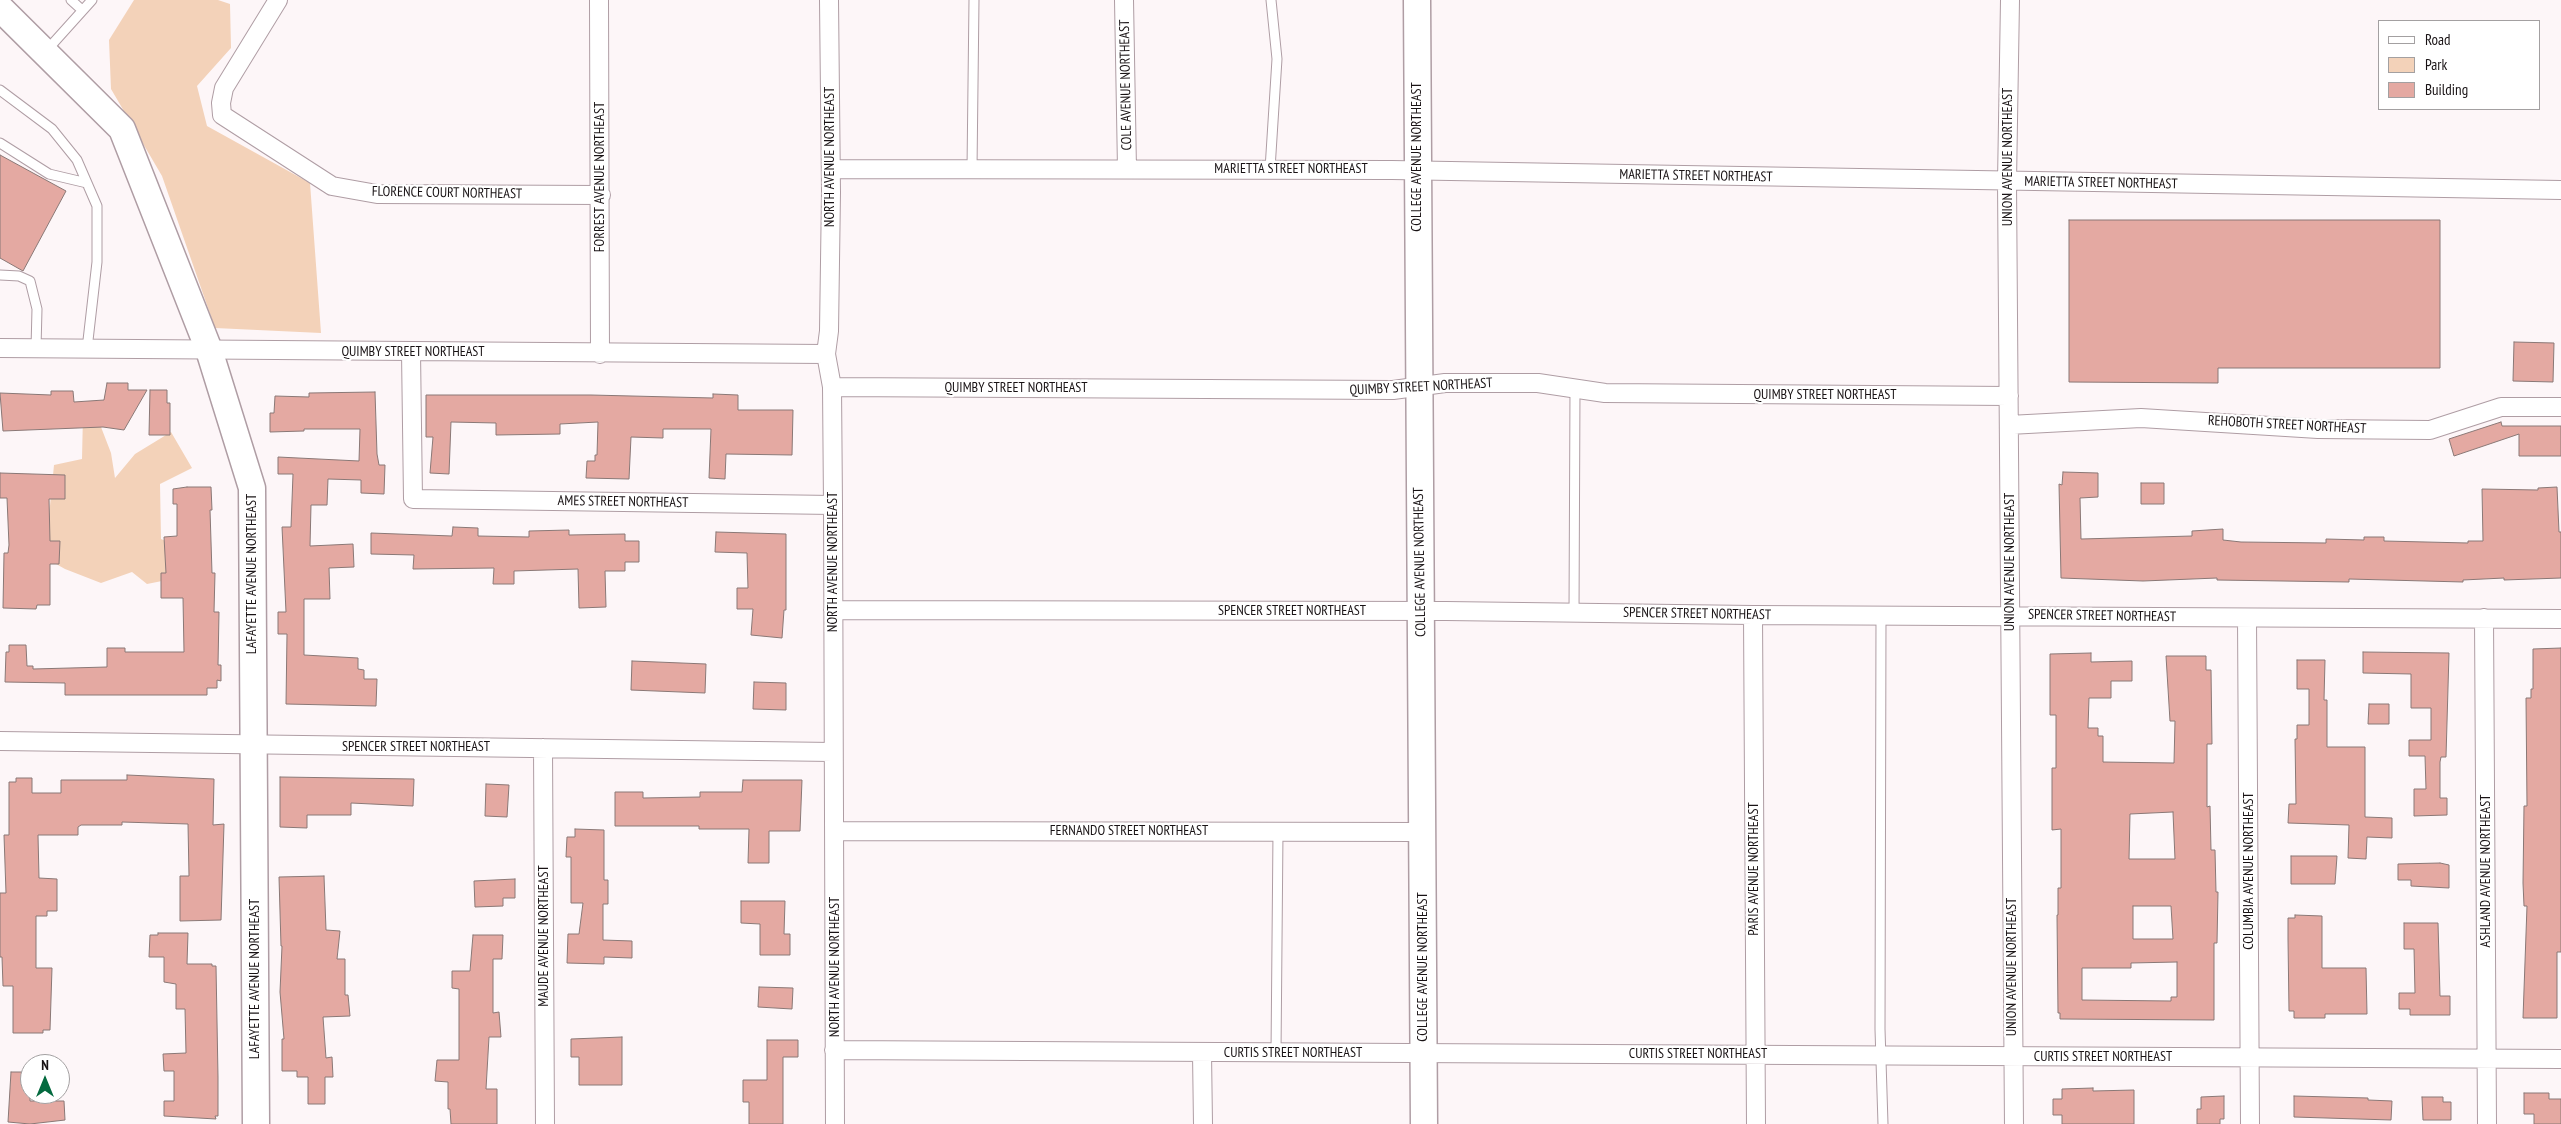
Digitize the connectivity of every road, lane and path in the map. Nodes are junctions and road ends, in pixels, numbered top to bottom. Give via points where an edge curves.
1 (71, 0) edge
2 (92, 0) edge
3 (278, 0) edge
4 (599, 0) edge
5 (829, 0) edge
6 (974, 0) edge
7 (1124, 0) edge
8 (1272, 0) edge
9 (1416, 0) edge
10 (2010, 0) edge
11 (0, 8) edge
12 (82, 10) junction
13 (44, 52) junction
14 (0, 90) edge
15 (0, 142) edge
16 (831, 169) junction
17 (972, 169) junction
18 (1127, 169) junction
19 (1270, 169) junction
20 (1417, 170) junction
21 (2007, 182) junction
22 (87, 183) junction
23 (2561, 190) edge
24 (601, 195) junction
25 (0, 275) edge
26 (0, 348) edge
27 (36, 348) junction
28 (87, 349) junction
29 (209, 350) junction
30 (411, 352) junction
31 (600, 354) junction
32 (826, 354) junction
33 (832, 387) junction
34 (1418, 387) junction
35 (1575, 388) junction
36 (2009, 396) junction
37 (2561, 407) edge
38 (2009, 425) junction
39 (834, 505) junction
40 (834, 610) junction
41 (1421, 611) junction
42 (1574, 612) junction
43 (1753, 615) junction
44 (1881, 615) junction
45 (2009, 616) junction
46 (2247, 618) junction
47 (2484, 618) junction
48 (2561, 618) edge
49 (0, 741) edge
50 (253, 746) junction
51 (543, 748) junction
52 (833, 752) junction
53 (835, 830) junction
54 (1278, 832) junction
55 (1423, 832) junction
56 (834, 1050) junction
57 (1424, 1052) junction
58 (1202, 1053) junction
59 (1276, 1053) junction
60 (1755, 1054) junction
61 (1880, 1055) junction
62 (2013, 1056) junction
63 (2250, 1057) junction
64 (2487, 1058) junction
65 (2561, 1059) edge
66 (256, 1124) edge
67 (544, 1124) edge
68 (835, 1124) edge
69 (1203, 1124) edge
70 (1424, 1124) edge
71 (1756, 1124) edge
72 (1883, 1124) edge
73 (2014, 1124) edge
74 (2250, 1124) edge
75 (2487, 1124) edge

1 - 12 lane
2 - 12 lane
3 - 24 street, FLORENCE COURT NORTHEAST via 224,88 220,103 222,116 332,186 377,194
4 - 24 street, FORREST AVENUE NORTHEAST
5 - 16 street, NORTH AVENUE NORTHEAST
6 - 17 lane
7 - 18 street, COLE AVENUE NORTHEAST
8 - 19 lane via 1277,59
9 - 20 street, COLLEGE AVENUE NORTHEAST
10 - 21 street, UNION AVENUE NORTHEAST
11 - 13 street, LAFAYETTE AVENUE NORTHEAST
12 - 13 lane
13 - 29 street, LAFAYETTE AVENUE NORTHEAST via 122,129
14 - 22 lane via 52,129 77,160
15 - 22 lane via 49,174
16 - 17 street, MARIETTA STREET NORTHEAST
16 - 32 street, NORTH AVENUE NORTHEAST
17 - 18 street, MARIETTA STREET NORTHEAST
18 - 19 street, MARIETTA STREET NORTHEAST
19 - 20 street, MARIETTA STREET NORTHEAST
20 - 21 street, MARIETTA STREET NORTHEAST
20 - 34 street, COLLEGE AVENUE NORTHEAST
21 - 23 street, MARIETTA STREET NORTHEAST
21 - 36 street, UNION AVENUE NORTHEAST
22 - 28 lane via 97,206 98,262
24 - 31 street, FORREST AVENUE NORTHEAST
25 - 27 lane via 30,280 37,309
26 - 27 street, QUIMBY STREET NORTHEAST
27 - 28 street, QUIMBY STREET NORTHEAST
28 - 29 street, QUIMBY STREET NORTHEAST
29 - 30 street, QUIMBY STREET NORTHEAST
29 - 50 street, LAFAYETTE AVENUE NORTHEAST via 252,488
30 - 31 street, QUIMBY STREET NORTHEAST
30 - 39 street, AMES STREET NORTHEAST via 413,499
31 - 32 street, QUIMBY STREET NORTHEAST
32 - 33 street, NORTH AVENUE NORTHEAST
33 - 34 street, QUIMBY STREET NORTHEAST via 1394,390
33 - 39 street, NORTH AVENUE NORTHEAST
34 - 35 street, QUIMBY STREET NORTHEAST via 1538,383
34 - 41 street, COLLEGE AVENUE NORTHEAST
35 - 36 street, QUIMBY STREET NORTHEAST via 1605,393
35 - 42 lane
36 - 38 street, UNION AVENUE NORTHEAST
37 - 38 street, REHOBOTH STREET NORTHEAST via 2501,407 2430,430 2318,429 2141,418
38 - 45 street, UNION AVENUE NORTHEAST
39 - 40 street, NORTH AVENUE NORTHEAST
40 - 41 street, SPENCER STREET NORTHEAST
40 - 52 street, NORTH AVENUE NORTHEAST
41 - 42 street, SPENCER STREET NORTHEAST
41 - 55 street, COLLEGE AVENUE NORTHEAST
42 - 43 street, SPENCER STREET NORTHEAST
43 - 44 street, SPENCER STREET NORTHEAST
43 - 60 street, PARIS AVENUE NORTHEAST
44 - 45 street, SPENCER STREET NORTHEAST
44 - 61 lane
45 - 46 street, SPENCER STREET NORTHEAST
45 - 62 street, UNION AVENUE NORTHEAST
46 - 47 street, SPENCER STREET NORTHEAST
46 - 63 street, COLUMBIA AVENUE NORTHEAST
47 - 48 street, SPENCER STREET NORTHEAST
47 - 64 street, ASHLAND AVENUE NORTHEAST
49 - 50 street, SPENCER STREET NORTHEAST
50 - 51 street, SPENCER STREET NORTHEAST
50 - 66 street, LAFAYETTE AVENUE NORTHEAST
51 - 52 street, SPENCER STREET NORTHEAST
51 - 67 street, MAUDE AVENUE NORTHEAST
52 - 53 street, NORTH AVENUE NORTHEAST
53 - 54 street, FERNANDO STREET NORTHEAST
53 - 56 street, NORTH AVENUE NORTHEAST
54 - 55 street, FERNANDO STREET NORTHEAST
54 - 59 lane
55 - 57 street, COLLEGE AVENUE NORTHEAST
56 - 58 street, CURTIS STREET NORTHEAST
56 - 68 street, NORTH AVENUE NORTHEAST
57 - 59 street, CURTIS STREET NORTHEAST
57 - 60 street, CURTIS STREET NORTHEAST
57 - 70 street, COLLEGE AVENUE NORTHEAST
58 - 59 street, CURTIS STREET NORTHEAST
58 - 69 street
60 - 61 street, CURTIS STREET NORTHEAST
60 - 71 street, PARIS AVENUE NORTHEAST
61 - 62 street, CURTIS STREET NORTHEAST
61 - 72 lane
62 - 63 street, CURTIS STREET NORTHEAST
62 - 73 street, UNION AVENUE NORTHEAST
63 - 64 street, CURTIS STREET NORTHEAST
63 - 74 street, COLUMBIA AVENUE NORTHEAST
64 - 65 street, CURTIS STREET NORTHEAST
64 - 75 street, ASHLAND AVENUE NORTHEAST

